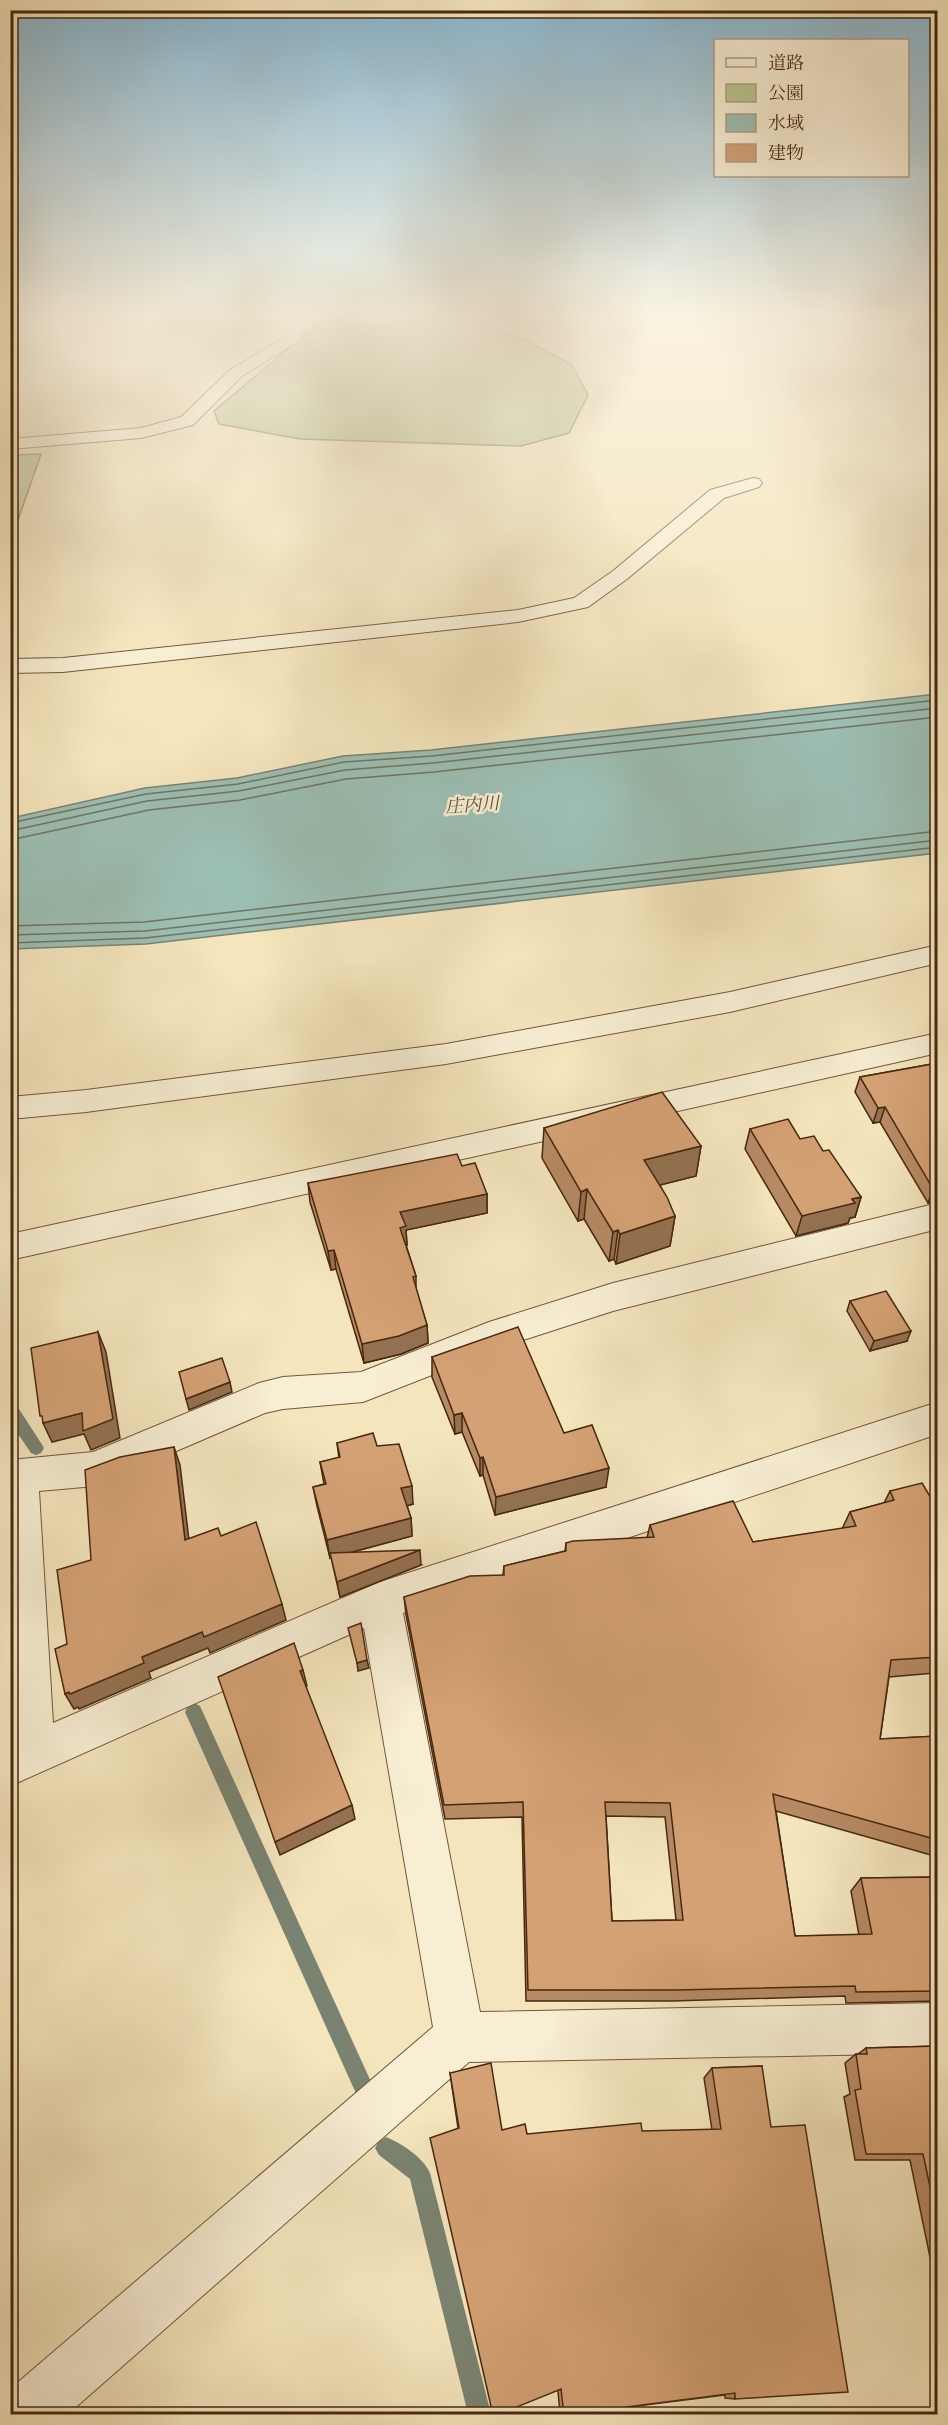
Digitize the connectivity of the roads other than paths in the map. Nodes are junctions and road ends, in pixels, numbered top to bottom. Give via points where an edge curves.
1 (148, 431) edge
2 (10, 444) edge
3 (753, 483) dead end
4 (10, 666) edge
5 (938, 954) edge
6 (935, 1049) edge
7 (10, 1108) edge
8 (938, 1216) edge
9 (10, 1247) edge
10 (938, 1418) edge
11 (15, 1476) edge
12 (380, 1601) junction
13 (22, 1759) edge
14 (938, 2028) edge
15 (460, 2037) junction
16 (25, 2415) edge

1 - 2 street
3 - 4 street via 717,494 581,603 518,616 63,665
5 - 7 street via 730,1002 446,1054
6 - 9 street
8 - 11 street via 614,1297 502,1332 363,1387 283,1393 259,1399 95,1469
10 - 12 street
11 - 13 street
12 - 13 street
12 - 15 street
14 - 15 street
15 - 16 street

